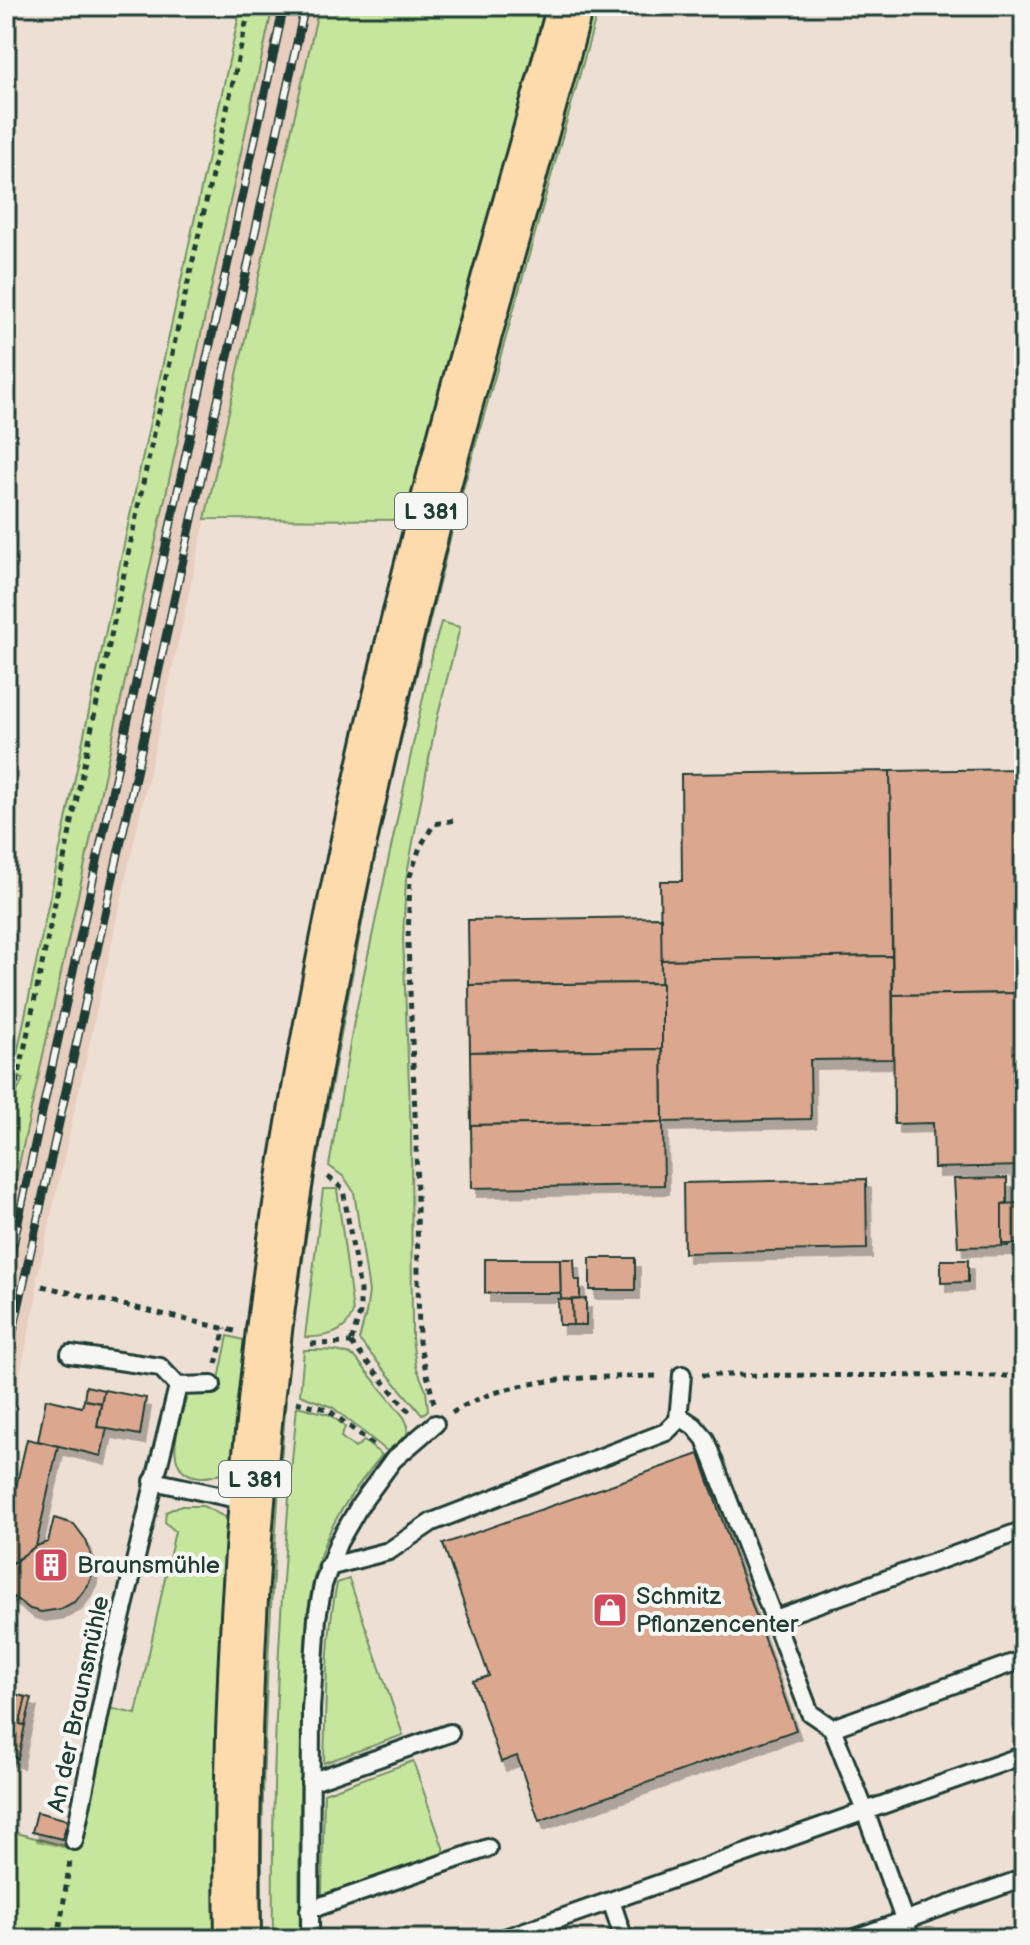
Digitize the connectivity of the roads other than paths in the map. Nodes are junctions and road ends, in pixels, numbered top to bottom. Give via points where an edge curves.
1 (570, 6) edge
2 (70, 1354) dead end
3 (682, 1375) dead end
4 (212, 1385) road end
5 (178, 1386) junction
6 (679, 1416) junction
7 (429, 1429) road end
8 (153, 1481) junction
9 (253, 1503) junction
10 (1024, 1530) edge
11 (328, 1567) junction
12 (775, 1619) junction
13 (1024, 1659) edge
14 (832, 1728) junction
15 (450, 1733) dead end
16 (1024, 1755) edge
17 (310, 1782) junction
18 (865, 1811) junction
19 (74, 1841) road end
20 (488, 1848) dead end
21 (1024, 1878) edge
22 (611, 1901) junction
23 (309, 1910) junction
24 (904, 1920) junction
25 (238, 1939) edge
26 (310, 1939) edge
27 (502, 1939) edge
28 (624, 1939) edge
29 (852, 1939) edge
30 (911, 1939) edge

1 - 9 main road, L 381 via 432,509 350,859 293,1162
2 - 5 lane via 160,1367
3 - 6 lane
4 - 5 lane
5 - 8 lane, An der Braunsmühle
6 - 11 lane via 660,1435 432,1522 389,1551
6 - 12 lane via 705,1439
7 - 11 lane via 393,1460 350,1520
8 - 9 lane
8 - 19 lane, An der Braunsmühle
9 - 25 main road, L 381 via 240,1737
10 - 12 lane
11 - 17 lane via 315,1638
12 - 14 lane via 810,1713
13 - 14 lane
14 - 18 lane
15 - 17 lane
16 - 18 lane
17 - 23 lane
18 - 22 lane
18 - 24 lane
20 - 23 lane
21 - 24 lane
22 - 27 lane
22 - 28 lane
23 - 26 lane
24 - 29 lane
24 - 30 lane

